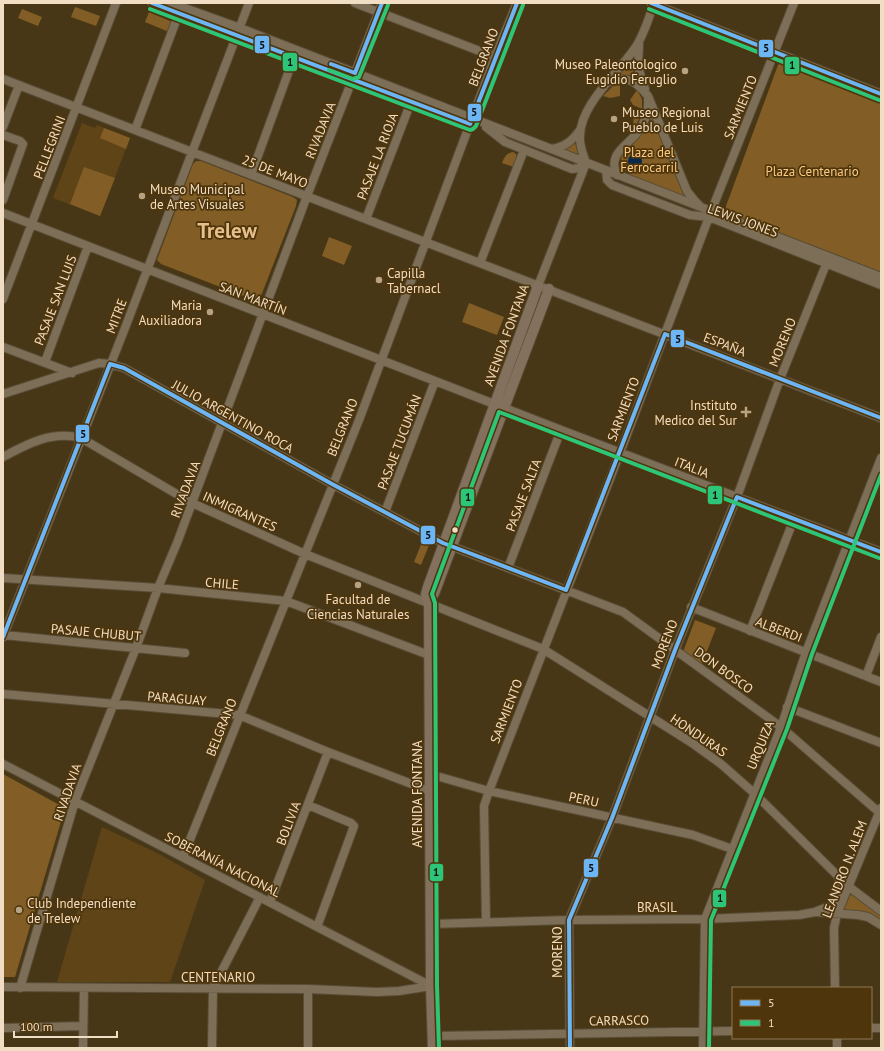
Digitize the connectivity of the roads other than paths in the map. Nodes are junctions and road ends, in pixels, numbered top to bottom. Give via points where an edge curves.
1 (116, 3) edge
2 (152, 3) edge
3 (171, 3) edge
4 (249, 3) edge
5 (355, 3) edge
6 (382, 3) edge
7 (517, 3) edge
8 (653, 3) edge
9 (794, 3) edge
10 (378, 12) junction
11 (180, 14) junction
12 (238, 32) junction
13 (639, 42) junction
14 (775, 53) junction
15 (294, 57) junction
16 (495, 57) junction
17 (354, 76) junction
18 (3, 79) edge
19 (608, 82) junction
20 (20, 85) junction
21 (881, 94) edge
22 (648, 96) junction
23 (411, 102) junction
24 (76, 107) junction
25 (471, 122) junction
26 (481, 123) junction
27 (3, 127) edge
28 (580, 129) junction
29 (135, 130) junction
30 (3, 135) edge
31 (542, 146) junction
32 (551, 149) junction
33 (526, 151) junction
34 (192, 152) junction
35 (586, 162) junction
36 (606, 170) junction
37 (617, 174) junction
38 (251, 175) junction
39 (663, 193) junction
40 (307, 196) junction
41 (649, 199) junction
42 (3, 200) edge
43 (702, 208) junction
44 (3, 214) edge
45 (710, 214) junction
46 (366, 219) junction
47 (32, 224) junction
48 (426, 242) junction
49 (88, 246) junction
50 (827, 261) junction
51 (480, 263) junction
52 (147, 269) junction
53 (881, 277) edge
54 (881, 285) edge
55 (538, 286) junction
56 (549, 289) junction
57 (3, 299) edge
58 (262, 314) junction
59 (664, 334) junction
60 (3, 346) edge
61 (381, 360) junction
62 (45, 362) junction
63 (110, 364) junction
64 (72, 373) junction
65 (780, 379) junction
66 (435, 381) junction
67 (3, 394) edge
68 (494, 404) junction
69 (505, 408) junction
70 (881, 418) edge
71 (223, 424) junction
72 (561, 430) junction
73 (81, 438) junction
74 (620, 453) junction
75 (3, 457) edge
76 (881, 458) edge
77 (332, 484) junction
78 (737, 497) junction
79 (192, 503) junction
80 (385, 512) junction
81 (794, 519) junction
82 (849, 541) junction
83 (447, 545) junction
84 (881, 552) edge
85 (305, 554) junction
86 (508, 568) junction
87 (3, 578) edge
88 (26, 580) junction
89 (158, 588) junction
90 (566, 590) junction
91 (286, 601) junction
92 (429, 603) junction
93 (692, 607) junction
94 (750, 631) junction
95 (3, 636) edge
96 (881, 637) edge
97 (136, 648) junction
98 (543, 649) junction
99 (675, 650) junction
100 (806, 652) junction
101 (185, 653) dead end
102 (429, 655) junction
103 (866, 676) junction
104 (881, 682) edge
105 (3, 694) edge
106 (113, 705) junction
107 (787, 707) junction
108 (239, 715) junction
109 (650, 717) junction
110 (781, 726) junction
111 (881, 744) edge
112 (328, 752) junction
113 (3, 764) edge
114 (430, 778) junction
115 (488, 791) junction
116 (430, 792) junction
117 (754, 793) junction
118 (75, 801) junction
119 (308, 805) junction
120 (880, 812) edge
121 (612, 818) junction
122 (732, 850) junction
123 (182, 857) junction
124 (838, 876) junction
125 (848, 886) junction
126 (260, 897) junction
127 (270, 902) junction
128 (881, 910) edge
129 (814, 912) junction
130 (837, 914) junction
131 (705, 919) junction
132 (569, 920) junction
133 (486, 922) junction
134 (431, 924) junction
135 (881, 925) edge
136 (317, 927) junction
137 (432, 986) junction
138 (3, 987) edge
139 (835, 987) edge
140 (20, 988) junction
141 (84, 988) junction
142 (213, 988) junction
143 (308, 989) junction
144 (84, 1026) junction
145 (3, 1028) edge
146 (703, 1031) junction
147 (732, 1031) edge
148 (570, 1033) junction
149 (433, 1036) junction
150 (83, 1048) edge
151 (212, 1048) edge
152 (308, 1048) edge
153 (433, 1048) edge
154 (570, 1048) edge
155 (703, 1048) edge

1 - 24 street, PELLEGRINI
2 - 11 street
3 - 12 street
4 - 12 street, MITRE
5 - 10 street
6 - 10 street, RIVADAVIA
7 - 16 street, BELGRANO
8 - 13 street
8 - 14 street
9 - 14 street, SARMIENTO
10 - 16 street
10 - 17 street, RIVADAVIA
11 - 12 street
11 - 29 street
12 - 15 street
12 - 17 street
12 - 34 street, MITRE
13 - 19 street
13 - 22 street via 638,67
14 - 21 street
14 - 45 street, SARMIENTO
15 - 17 street
15 - 38 street
16 - 25 street, BELGRANO
17 - 23 street
17 - 25 street
17 - 40 street, RIVADAVIA
18 - 20 street, 25 DE MAYO
19 - 22 street via 620,79 632,81
19 - 28 street via 591,104
20 - 24 street, 25 DE MAYO
20 - 27 street
22 - 37 street via 648,110 643,124 617,154 614,166
22 - 43 street via 687,190
23 - 25 street
23 - 46 street, PASAJE LA RIOJA
24 - 29 street, 25 DE MAYO
24 - 47 street, PELLEGRINI
25 - 26 street
25 - 48 street, BELGRANO
26 - 31 street, LEWIS JONES
26 - 33 street via 501,140
28 - 32 street via 567,144
28 - 35 street via 580,144
29 - 34 street, 25 DE MAYO
30 - 42 street via 23,144
31 - 32 street, LEWIS JONES
31 - 33 street
32 - 35 street, LEWIS JONES
33 - 35 street via 572,169 579,168
33 - 51 street
34 - 38 street, 25 DE MAYO
34 - 52 street, MITRE
35 - 36 street, LEWIS JONES
35 - 55 street, AVENIDA FONTANA
36 - 37 street, LEWIS JONES
36 - 41 street, LEWIS JONES via 607,180 612,185
37 - 39 street, LEWIS JONES
38 - 40 street, 25 DE MAYO
39 - 41 street
39 - 43 street, LEWIS JONES
40 - 46 street, 25 DE MAYO
40 - 58 street, RIVADAVIA
41 - 45 street, LEWIS JONES via 690,215
43 - 45 street, LEWIS JONES
44 - 47 street, SAN MARTÍN
45 - 50 street, LEWIS JONES
45 - 59 street, SARMIENTO
46 - 48 street, 25 DE MAYO
47 - 49 street, SAN MARTÍN
47 - 57 street, PELLEGRINI
48 - 51 street, 25 DE MAYO
48 - 61 street, BELGRANO
49 - 52 street, SAN MARTÍN
49 - 62 street, PASAJE SAN LUIS
50 - 53 street, LEWIS JONES
50 - 54 street, LEWIS JONES
50 - 65 street, MORENO
51 - 55 street, 25 DE MAYO
52 - 58 street, SAN MARTÍN
52 - 63 street, MITRE
55 - 56 street, ESPAÑA
55 - 68 main road, AVENIDA FONTANA
56 - 59 street, ESPAÑA
56 - 69 main road, AVENIDA FONTANA
58 - 61 street, SAN MARTÍN
58 - 71 street, RIVADAVIA
59 - 65 street, ESPAÑA
59 - 74 street, SARMIENTO
60 - 62 street
61 - 66 street, SAN MARTÍN
61 - 77 street, BELGRANO
62 - 64 street
63 - 64 street, JULIO ARGENTINO ROCA via 99,363
63 - 71 street, JULIO ARGENTINO ROCA via 124,368
63 - 73 street, MITRE
64 - 67 street, JULIO ARGENTINO ROCA
65 - 70 street, ESPAÑA
65 - 78 street, MORENO
66 - 68 street, SAN MARTÍN
66 - 80 street, PASAJE TUCUMÁN
68 - 69 street, ITALIA
68 - 83 main road, AVENIDA FONTANA
69 - 72 street, ITALIA
69 - 83 main road, AVENIDA FONTANA
71 - 77 street, JULIO ARGENTINO ROCA
71 - 79 street, RIVADAVIA
72 - 74 street, ITALIA
72 - 86 street, PASAJE SALTA
73 - 75 street, INMIGRANTES via 62,435 45,438
73 - 79 street, INMIGRANTES
73 - 88 street, MITRE
74 - 78 street, ITALIA
74 - 90 street, SARMIENTO
76 - 82 street, URQUIZA
77 - 80 street, JULIO ARGENTINO ROCA
77 - 85 street, BELGRANO
78 - 81 street, ITALIA
78 - 93 street, MORENO
79 - 85 street, INMIGRANTES
79 - 89 street, RIVADAVIA
80 - 83 street, JULIO ARGENTINO ROCA
81 - 82 street, ITALIA
81 - 94 street
82 - 84 street, ITALIA
82 - 100 street, URQUIZA
83 - 86 street, DON BOSCO
83 - 92 main road, AVENIDA FONTANA via 428,587 426,594
85 - 91 street, BELGRANO
85 - 92 street, INMIGRANTES
86 - 90 street, DON BOSCO
87 - 88 street, CHILE
88 - 89 street, CHILE
88 - 95 street, MITRE
89 - 91 street, CHILE
89 - 97 street, RIVADAVIA
90 - 98 street, SARMIENTO
90 - 99 street, DON BOSCO via 623,612
91 - 102 street, CHILE
91 - 108 street, BELGRANO
92 - 98 street, HONDURAS
92 - 102 main road, AVENIDA FONTANA
93 - 94 street, ALBERDI
93 - 99 street, MORENO
94 - 100 street, ALBERDI
95 - 97 street, PASAJE CHUBUT
96 - 103 street
97 - 101 street, PASAJE CHUBUT
97 - 106 street, RIVADAVIA
98 - 109 street, HONDURAS
98 - 115 street, SARMIENTO
99 - 109 street, MORENO
99 - 110 street, DON BOSCO
100 - 103 street, ALBERDI
100 - 107 street, URQUIZA
102 - 114 main road, AVENIDA FONTANA
103 - 104 street, ALBERDI
105 - 106 street, PARAGUAY
106 - 108 street, PARAGUAY
106 - 118 street, RIVADAVIA
107 - 110 street, URQUIZA
107 - 111 street
108 - 112 street, PARAGUAY
108 - 123 street, BELGRANO
109 - 117 street, HONDURAS via 721,764
109 - 121 street, MORENO
110 - 117 street, URQUIZA
110 - 120 street, DON BOSCO
112 - 116 street, PARAGUAY
112 - 119 street, BOLIVIA
113 - 118 street, SOBERANÍA NACIONAL
114 - 115 street, PERU via 440,777
114 - 116 main road, AVENIDA FONTANA
115 - 121 street, PERU
115 - 133 street, SARMIENTO via 484,806
116 - 134 main road, AVENIDA FONTANA
117 - 122 street, URQUIZA
117 - 124 street, HONDURAS
118 - 123 street, SOBERANÍA NACIONAL
118 - 140 street, RIVADAVIA
119 - 127 street, BOLIVIA
119 - 136 street via 354,826
120 - 125 street, LEANDRO N. ALEM
121 - 122 street, PERU via 693,835
121 - 132 street, MORENO
122 - 131 street, URQUIZA
123 - 126 street, SOBERANÍA NACIONAL
124 - 125 street, HONDURAS
124 - 129 street, LEANDRO N. ALEM via 841,888 833,905
125 - 128 street, HONDURAS
125 - 130 street, LEANDRO N. ALEM
126 - 127 street, SOBERANÍA NACIONAL
126 - 142 street
127 - 136 street, SOBERANÍA NACIONAL
129 - 130 street, BRASIL
129 - 131 street, BRASIL via 799,915
130 - 135 street, BRASIL via 868,917
130 - 139 street, LEANDRO N. ALEM via 834,928
131 - 132 street, BRASIL
131 - 146 street, URQUIZA
132 - 133 street, BRASIL
132 - 148 street, MORENO
133 - 134 street, BRASIL
134 - 137 main road, AVENIDA FONTANA
136 - 137 street, SOBERANÍA NACIONAL
137 - 143 street, CENTENARIO via 388,992
137 - 149 main road, AVENIDA FONTANA
138 - 140 street, CENTENARIO
140 - 141 street, CENTENARIO
141 - 142 street, CENTENARIO
141 - 144 street
142 - 143 street, CENTENARIO
142 - 151 street
143 - 152 street
144 - 145 street
144 - 150 street
146 - 147 street, CARRASCO
146 - 148 street, CARRASCO
146 - 155 street, URQUIZA
148 - 149 street, CARRASCO
148 - 154 street, MORENO
149 - 153 main road, AVENIDA FONTANA

